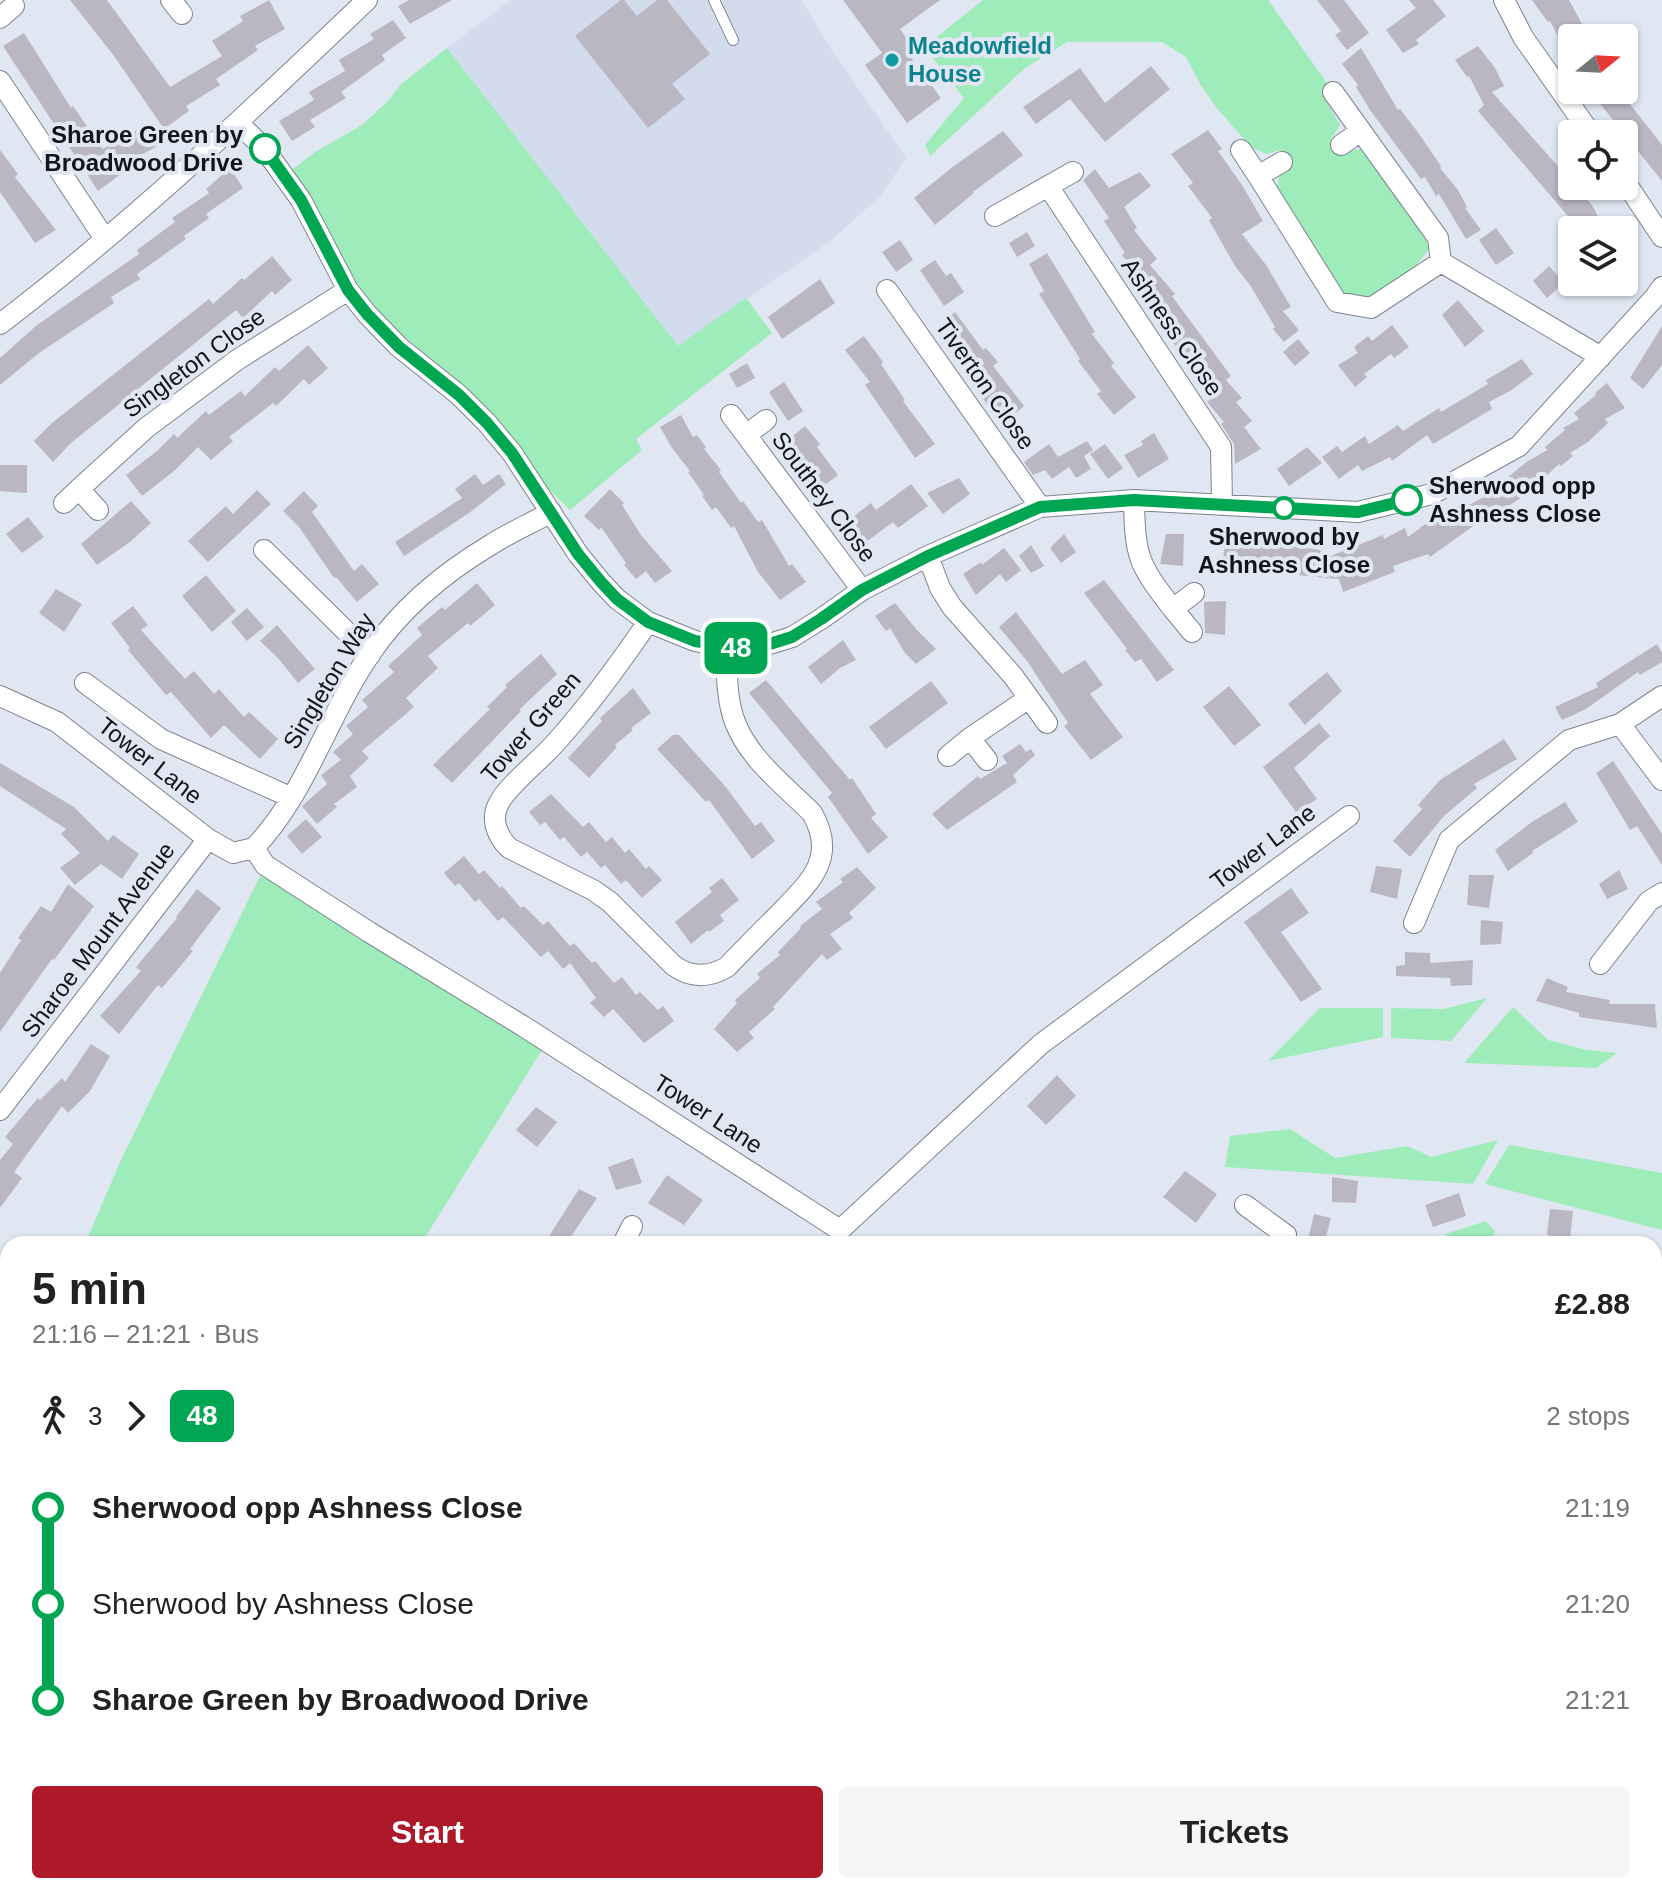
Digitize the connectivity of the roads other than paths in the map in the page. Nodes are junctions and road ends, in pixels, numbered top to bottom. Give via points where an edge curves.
1 (367, 0) edge
2 (714, 0) edge
3 (1504, 0) edge
4 (733, 40) dead end
5 (0, 81) edge
6 (1333, 92) dead end
7 (1581, 120) edge
8 (238, 123) junction
9 (1361, 131) junction
10 (1341, 145) dead end
11 (1241, 150) dead end
12 (1282, 162) dead end
13 (1073, 172) dead end
14 (1258, 176) junction
15 (1048, 186) junction
16 (1637, 200) edge
17 (995, 216) dead end
18 (1662, 237) edge
19 (105, 239) junction
20 (1441, 262) junction
21 (1662, 287) edge
22 (348, 290) junction
23 (887, 290) dead end
24 (0, 324) edge
25 (1601, 357) junction
26 (731, 415) dead end
27 (766, 420) dead end
28 (746, 435) junction
29 (1134, 500) junction
30 (1222, 505) junction
31 (1040, 507) junction
32 (98, 510) dead end
33 (551, 512) junction
34 (264, 550) dead end
35 (928, 556) junction
36 (862, 590) junction
37 (1194, 593) dead end
38 (1173, 609) junction
39 (648, 622) junction
40 (1192, 632) dead end
41 (726, 647) junction
42 (370, 655) junction
43 (85, 683) dead end
44 (0, 696) edge
45 (1662, 696) edge
46 (1029, 698) junction
47 (1047, 723) dead end
48 (1620, 724) junction
49 (970, 738) junction
50 (948, 756) dead end
51 (987, 760) dead end
52 (1662, 780) edge
53 (290, 797) junction
54 (1349, 816) dead end
55 (208, 839) junction
56 (254, 848) junction
57 (1662, 893) edge
58 (1414, 923) dead end
59 (1600, 964) dead end
60 (0, 1110) edge
61 (1245, 1205) dead end
62 (1286, 1236) edge

1 - 8 street
2 - 4 lane
3 - 7 street via 1523,37
5 - 19 street
6 - 9 street
8 - 19 street
8 - 22 street via 263,147 301,200
9 - 10 street
9 - 20 street via 1438,238
11 - 14 street
12 - 14 street
13 - 15 street
14 - 20 street via 1337,302 1371,308
15 - 17 street
15 - 30 street, Ashness Close via 1221,447
16 - 18 street
19 - 24 street
20 - 25 street
21 - 25 street
22 - 32 street, Singleton Close via 237,360 146,428 72,496
22 - 33 street via 399,347 487,423
23 - 31 street, Tiverton Close
25 - 30 street via 1519,446 1432,494 1358,512
26 - 28 street, Southey Close
27 - 28 street, Southey Close
28 - 36 street, Southey Close
29 - 30 street
29 - 31 street
29 - 38 street via 1138,555
31 - 35 street
33 - 39 street via 601,582
33 - 42 street, Singleton Way via 490,545 429,588 401,613
34 - 42 street
35 - 36 street
35 - 46 street via 952,607
36 - 41 street via 792,637 760,647
37 - 38 street
38 - 40 street
39 - 41 street
39 - 41 street, Tower Green via 558,741 499,801 495,820 501,841 509,848 593,890 627,916 673,965 699,976 727,967 809,883 823,850 812,813 751,752 734,721
42 - 53 street, Singleton Way
43 - 53 street via 161,739
44 - 55 street, Tower Lane via 57,722
45 - 48 street
46 - 47 street
46 - 49 street
48 - 52 street
48 - 58 street via 1569,740 1449,840
49 - 50 street
49 - 51 street
53 - 56 street, Singleton Way
54 - 56 street, Tower Lane via 1041,1044 840,1230 265,865
55 - 56 street, Tower Lane via 233,853
55 - 60 street, Sharoe Mount Avenue
57 - 59 street via 1649,901
61 - 62 street

